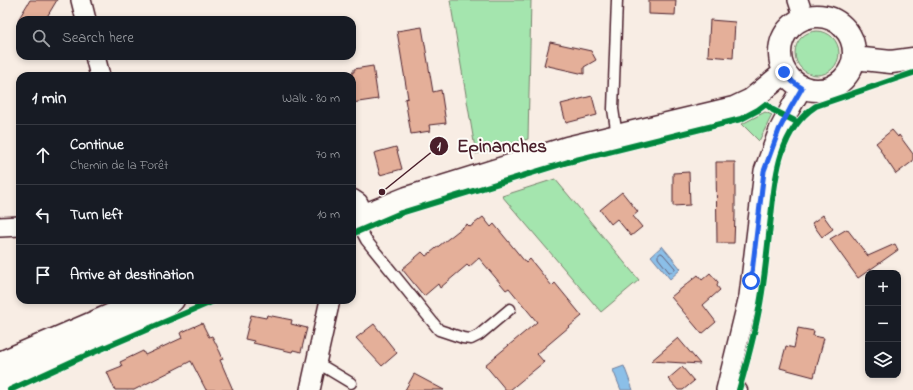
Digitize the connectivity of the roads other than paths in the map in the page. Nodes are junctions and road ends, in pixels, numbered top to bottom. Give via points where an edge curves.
1 (81, 0) edge
2 (617, 0) edge
3 (801, 9) edge
4 (85, 16) edge
5 (854, 58) junction
6 (913, 59) edge
7 (96, 60) edge
8 (99, 72) edge
9 (784, 72) junction
10 (802, 88) junction
11 (617, 136) junction
12 (356, 213) edge
13 (16, 226) edge
14 (0, 227) edge
15 (139, 304) edge
16 (168, 304) edge
17 (329, 304) edge
18 (510, 309) dead end
19 (70, 343) junction
20 (316, 362) junction
21 (0, 363) edge
22 (729, 382) edge
23 (351, 383) dead end
24 (0, 384) edge
25 (310, 390) edge
26 (742, 390) edge

1 - 4 street
2 - 11 lane via 613,109
3 - 5 street via 830,18 847,31 852,41
3 - 9 street via 782,39 779,56
5 - 6 street via 891,62
5 - 10 street via 849,72 838,84 819,91
7 - 8 street
9 - 10 street
9 - 11 street via 759,94 734,108
10 - 22 street via 779,130 764,171 749,296
11 - 12 street via 568,148
12 - 18 lane via 366,240 439,330 471,338 479,335
13 - 14 street
15 - 19 street
16 - 19 street via 146,319
17 - 20 street
19 - 21 street
19 - 24 street
20 - 23 lane
20 - 25 street
22 - 26 lane

